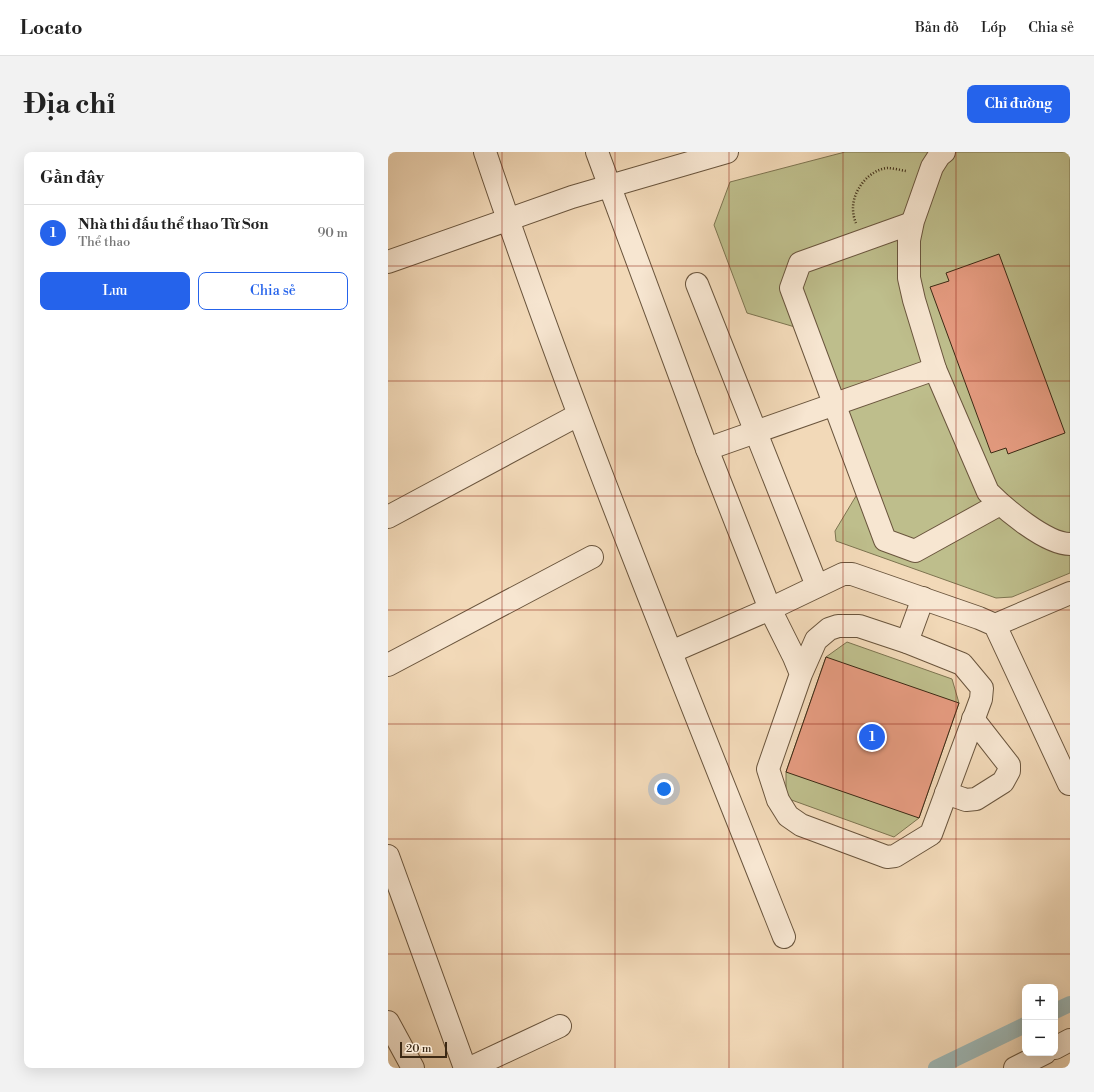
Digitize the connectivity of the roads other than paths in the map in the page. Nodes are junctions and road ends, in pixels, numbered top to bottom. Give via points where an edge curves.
1 (485, 152) edge
2 (597, 152) edge
3 (944, 152) edge
4 (721, 153) edge
5 (610, 186) junction
6 (508, 220) junction
7 (912, 224) junction
8 (388, 262) edge
9 (697, 284) dead end
10 (935, 369) junction
11 (834, 405) junction
12 (578, 415) junction
13 (756, 432) junction
14 (707, 449) junction
15 (1000, 504) junction
16 (388, 517) edge
17 (1070, 544) edge
18 (592, 557) dead end
19 (817, 586) junction
20 (1070, 593) edge
21 (923, 598) junction
22 (770, 609) junction
23 (995, 625) junction
24 (907, 642) junction
25 (671, 652) junction
26 (388, 665) edge
27 (800, 674) junction
28 (973, 719) junction
29 (1069, 784) dead end
30 (946, 793) junction
31 (388, 856) edge
32 (784, 937) dead end
33 (388, 1022) edge
34 (560, 1026) dead end
35 (1070, 1040) edge
36 (1058, 1046) edge
37 (1038, 1056) edge
38 (413, 1068) edge
39 (465, 1068) edge
40 (470, 1068) edge
41 (1015, 1068) edge

1 - 6 street
2 - 5 street
3 - 7 street via 932,168
4 - 5 street
5 - 6 street
5 - 14 street
6 - 8 street
6 - 12 street
7 - 10 street via 909,240 909,278
7 - 11 street via 800,263 791,288
9 - 13 street
10 - 11 street
10 - 15 street via 988,492
11 - 13 street
11 - 15 street via 884,540 915,551
12 - 16 street
12 - 25 street
13 - 14 street
13 - 19 street
14 - 22 street
15 - 17 street via 1045,536
18 - 26 street
19 - 21 street via 843,574 852,574
19 - 22 street
20 - 23 street
21 - 23 street
21 - 24 street
22 - 25 street
22 - 27 street
23 - 29 street
24 - 27 street via 859,626 829,629 816,640
24 - 28 street via 962,664 969,671 982,688 981,699
25 - 32 street
27 - 30 street via 768,769 778,800 788,816 801,825 887,857 895,856 931,834
28 - 30 street
28 - 30 street via 1009,765 1009,771 1003,782 976,799 966,800
31 - 39 street
33 - 38 street
34 - 40 street
35 - 36 street
37 - 41 street

